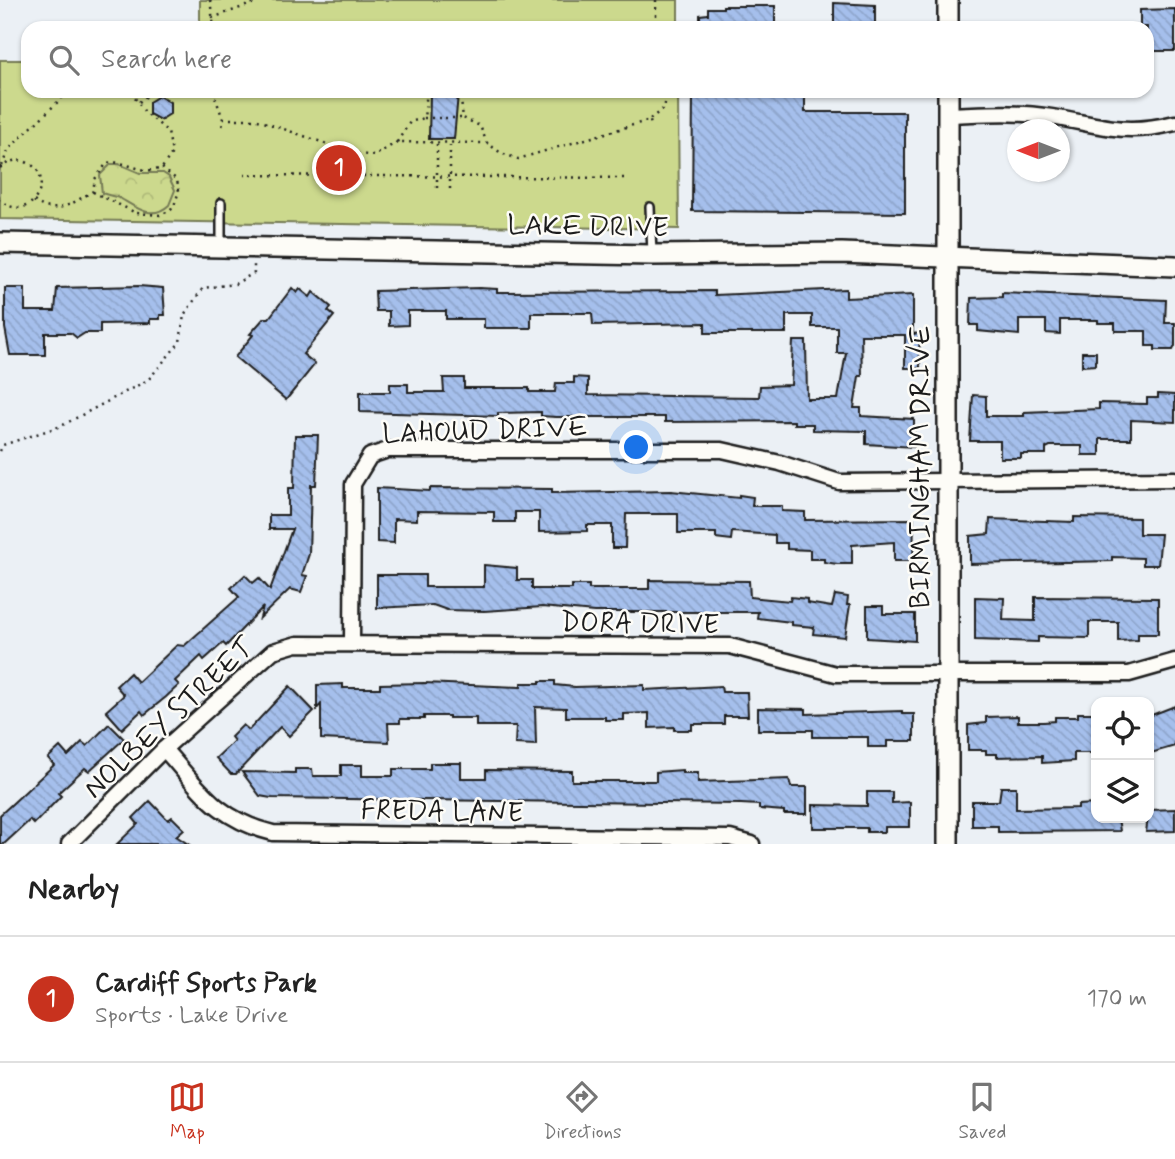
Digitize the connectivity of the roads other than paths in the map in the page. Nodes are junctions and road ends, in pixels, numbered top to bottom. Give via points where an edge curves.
1 (948, 0) edge
2 (948, 21) edge
3 (948, 98) edge
4 (948, 115) junction
5 (1175, 123) edge
6 (221, 203) dead end
7 (650, 206) dead end
8 (0, 243) edge
9 (221, 247) junction
10 (652, 255) junction
11 (948, 257) junction
12 (1175, 266) edge
13 (1175, 479) edge
14 (948, 482) junction
15 (352, 644) junction
16 (1175, 661) edge
17 (947, 674) junction
18 (164, 749) junction
19 (69, 844) edge
20 (752, 844) edge
21 (947, 844) edge

1 - 2 main road
3 - 4 main road, BIRMINGHAM DRIVE
4 - 5 street via 1051,117 1107,129 1142,130
4 - 11 main road, BIRMINGHAM DRIVE
6 - 9 lane
7 - 10 lane
8 - 9 main road, LAKE DRIVE
9 - 10 main road, LAKE DRIVE
10 - 11 main road, LAKE DRIVE
11 - 12 main road, LAKE DRIVE
11 - 14 main road, BIRMINGHAM DRIVE
13 - 14 street, LAHOUD DRIVE
14 - 15 street, LAHOUD DRIVE via 839,482 722,450 388,450 370,456 353,484
14 - 17 main road, BIRMINGHAM DRIVE
15 - 17 street, DORA DRIVE via 730,646 836,674
15 - 18 street, NOLBEY STREET via 297,644 273,652
16 - 17 street, DORA DRIVE via 1129,674
17 - 21 main road, BIRMINGHAM DRIVE
18 - 19 street, NOLBEY STREET
18 - 20 street, FREDA LANE via 222,814 273,833 730,838

